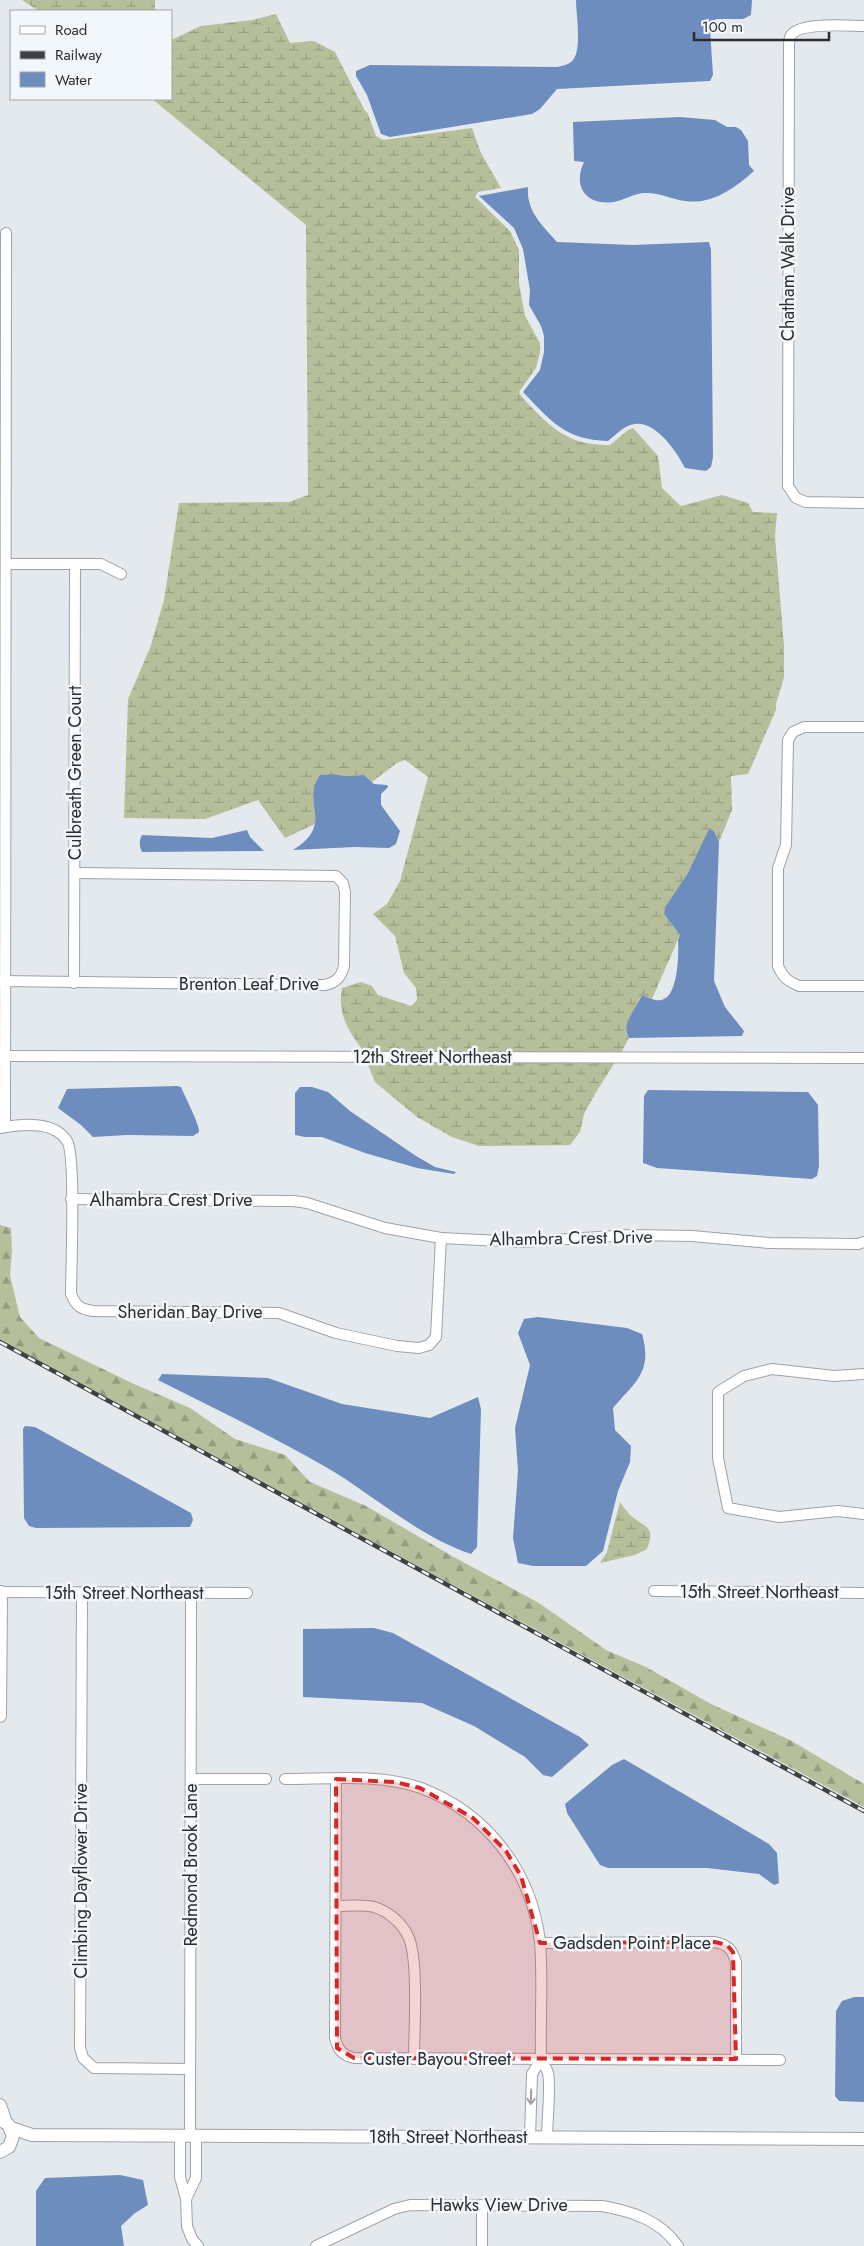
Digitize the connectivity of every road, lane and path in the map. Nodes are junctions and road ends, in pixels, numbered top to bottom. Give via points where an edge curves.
1 (864, 26) edge
2 (6, 233) dead end
3 (3, 443) edge
4 (864, 503) edge
5 (3, 512) edge
6 (6, 564) junction
7 (75, 564) junction
8 (121, 574) dead end
9 (3, 577) edge
10 (864, 727) edge
11 (75, 873) junction
12 (3, 982) edge
13 (74, 982) junction
14 (864, 986) edge
15 (3, 1056) edge
16 (864, 1058) edge
17 (3, 1127) edge
18 (71, 1199) junction
19 (441, 1238) junction
20 (864, 1242) edge
21 (864, 1374) edge
22 (864, 1514) edge
23 (654, 1591) dead end
24 (0, 1592) edge
25 (864, 1592) edge
26 (82, 1593) junction
27 (191, 1593) junction
28 (248, 1593) dead end
29 (0, 1716) edge
30 (192, 1779) junction
31 (266, 1779) dead end
32 (285, 1779) dead end
33 (336, 1779) junction
34 (336, 1906) junction
35 (540, 1943) junction
36 (414, 2059) junction
37 (541, 2059) junction
38 (736, 2060) junction
39 (780, 2060) dead end
40 (190, 2070) junction
41 (0, 2105) edge
42 (6, 2124) edge
43 (32, 2135) junction
44 (189, 2136) junction
45 (530, 2137) junction
46 (547, 2137) junction
47 (864, 2139) edge
48 (6, 2148) edge
49 (0, 2165) edge
50 (180, 2165) junction
51 (196, 2165) junction
52 (186, 2199) junction
53 (482, 2205) junction
54 (198, 2246) edge
55 (316, 2246) edge
56 (482, 2246) edge
57 (678, 2246) edge

1 - 4 street, Chatham Walk Drive via 809,26 798,29 791,36 788,486 796,498 806,502
2 - 3 street
3 - 5 street
5 - 6 street
6 - 7 street
6 - 9 street
7 - 8 street via 101,564
7 - 11 street, Culbreath Green Court
9 - 12 street
10 - 14 street via 804,727 788,740 786,845 778,868 778,966 782,976 799,986
11 - 13 street, Culbreath Green Court
11 - 13 street, Brenton Leaf Drive via 336,876 345,892 344,966 341,976 325,985
12 - 13 street, Brenton Leaf Drive
12 - 15 street
15 - 16 street, 12th Street Northeast
15 - 17 street
17 - 18 street, Sheridan Bay Drive via 47,1126 57,1130 68,1142
18 - 19 street, Alhambra Crest Drive via 294,1201 385,1228
18 - 19 street, Sheridan Bay Drive via 70,1294 81,1309 279,1313 336,1333 397,1346 419,1348 429,1345 436,1337
19 - 20 street, Alhambra Crest Drive via 520,1242 631,1235 802,1244
21 - 22 street via 834,1376 772,1369 744,1376 718,1392 718,1458 728,1508 779,1517 838,1511
23 - 25 street, 15th Street Northeast
24 - 26 street, 15th Street Northeast
24 - 29 street
26 - 27 street, 15th Street Northeast
26 - 40 street, Climbing Dayflower Drive via 80,2048 83,2058 94,2068
27 - 28 street, 15th Street Northeast
27 - 30 street, Redmond Brook Lane
30 - 31 street
30 - 40 street, Redmond Brook Lane
32 - 33 street
33 - 34 street, Custer Bayou Street
33 - 35 street via 395,1782 420,1788 473,1818 492,1834 521,1876 533,1907
34 - 36 street via 375,1908 400,1924 409,1937 413,1956
34 - 36 street, Custer Bayou Street via 337,2048 354,2058
35 - 37 street
35 - 38 street, Gadsden Point Place via 715,1942 727,1945 736,1962
36 - 37 street, Custer Bayou Street
37 - 38 street, Custer Bayou Street
37 -> 45 street via 532,2074
37 - 46 street via 548,2073
38 - 39 street, Custer Bayou Street
40 - 44 street, Redmond Brook Lane
41 - 42 street
42 - 43 street, 18th Street Northeast
42 - 48 street via 13,2136
43 - 44 street, 18th Street Northeast
43 - 48 street, 18th Street Northeast
44 - 45 street, 18th Street Northeast
44 - 50 street, Redmond Brook Lane
44 - 51 street, Redmond Brook Lane
45 - 46 street, 18th Street Northeast
46 - 47 street, 18th Street Northeast
48 - 49 street
50 - 51 street
50 - 52 street, Redmond Brook Lane
51 - 52 street, Redmond Brook Lane via 196,2178
52 - 54 street, Redmond Brook Lane via 187,2226
53 - 55 street, Hawks View Drive via 402,2206
53 - 56 street
53 - 57 street, Hawks View Drive via 624,2209 649,2220 670,2235

